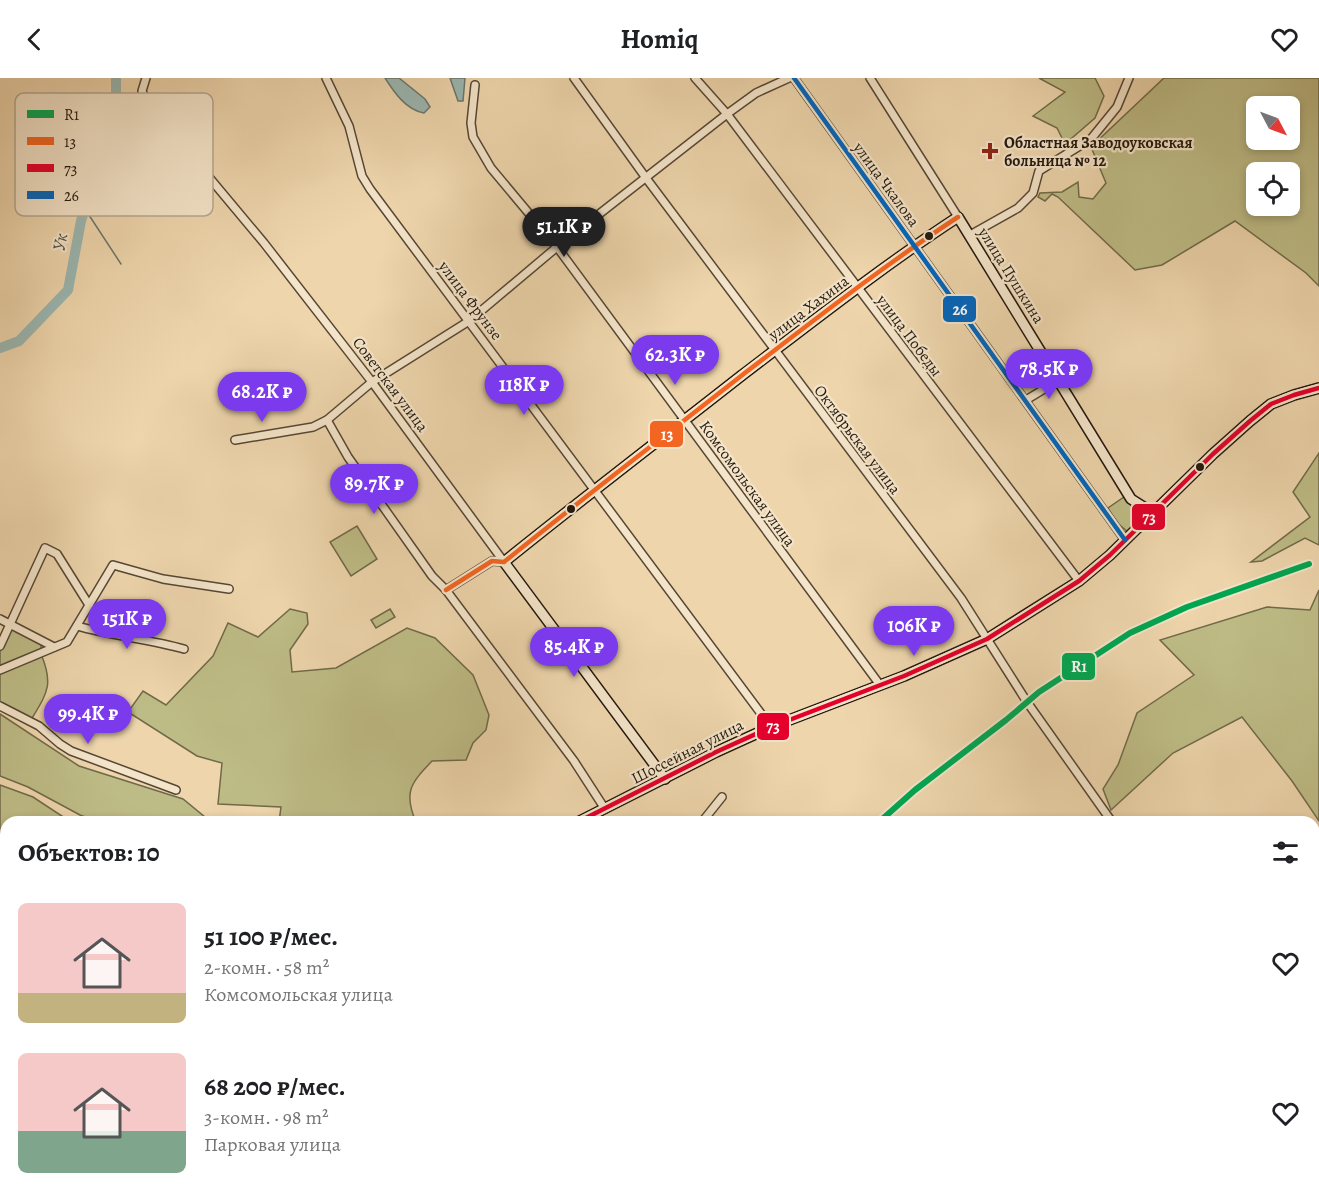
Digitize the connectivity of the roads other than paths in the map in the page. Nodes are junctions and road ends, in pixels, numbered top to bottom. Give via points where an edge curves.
1 (146, 78) edge
2 (326, 78) edge
3 (574, 78) edge
4 (695, 78) edge
5 (789, 78) edge
6 (794, 78) edge
7 (870, 78) edge
8 (1129, 78) edge
9 (475, 85) dead end
10 (143, 93) edge
11 (727, 114) junction
12 (646, 178) junction
13 (213, 182) edge
14 (958, 217) junction
15 (970, 235) junction
16 (915, 246) junction
17 (557, 248) junction
18 (858, 288) junction
19 (469, 321) junction
20 (775, 350) junction
21 (1059, 380) junction
22 (372, 382) junction
23 (1319, 388) edge
24 (1026, 400) junction
25 (327, 420) junction
26 (684, 420) junction
27 (235, 440) dead end
28 (594, 489) junction
29 (1153, 513) junction
30 (1125, 540) junction
31 (504, 562) junction
32 (1078, 581) junction
33 (229, 590) dead end
34 (446, 590) junction
35 (89, 605) junction
36 (0, 619) edge
37 (11, 624) junction
38 (77, 626) junction
39 (987, 639) junction
40 (0, 646) edge
41 (54, 647) junction
42 (184, 649) dead end
43 (0, 670) edge
44 (880, 685) junction
45 (0, 706) edge
46 (771, 727) junction
47 (665, 779) junction
48 (176, 790) dead end
49 (722, 797) dead end
50 (605, 809) junction
51 (590, 816) edge
52 (707, 816) edge
53 (1108, 816) edge

1 - 10 street, Советская улица
2 - 19 street, улица Фрунзе via 349,126 363,176
3 - 12 street, Октябрьская улица
4 - 11 street, улица Победы
5 - 11 street via 756,93
6 - 16 street, улица Чкалова
7 - 14 street, улица Пушкина
8 - 15 street via 1117,107 1090,139 1039,171 1033,193 1018,208
9 - 17 street, Комсомольская улица via 473,136 491,168
11 - 12 street
11 - 18 street, улица Победы
12 - 17 street
12 - 20 street, Октябрьская улица
13 - 22 street, Советская улица
14 - 15 street, улица Пушкина
14 - 16 street, улица Хахина
15 - 21 street, улица Пушкина
16 - 18 street, улица Хахина
16 - 24 street, улица Чкалова
17 - 19 street
17 - 26 street, Комсомольская улица
18 - 20 street, улица Хахина
18 - 32 street, улица Победы
19 - 22 street
19 - 28 street, улица Фрунзе
20 - 26 street, улица Хахина
20 - 39 street, Октябрьская улица via 961,598
21 - 24 street
21 - 29 street, улица Пушкина via 1131,499
22 - 25 street
22 - 31 street, Советская улица
23 - 29 street, Шоссейная улица via 1271,404
24 - 30 street, улица Чкалова
25 - 27 street via 313,427
25 - 34 street via 355,466 432,576
26 - 28 street, улица Хахина
26 - 44 street, Комсомольская улица
28 - 31 street, улица Хахина
28 - 46 street, улица Фрунзе
29 - 30 street, Шоссейная улица
30 - 32 street, Шоссейная улица
31 - 34 street, улица Хахина via 492,561
31 - 47 street, Советская улица
32 - 39 street, Шоссейная улица
33 - 35 street via 163,579 113,565
34 - 50 street via 574,761
35 - 37 street via 57,554 45,548
35 - 38 street
36 - 37 street
37 - 40 street
37 - 41 street
38 - 41 street via 67,642
38 - 42 street
39 - 44 street, Шоссейная улица
39 - 53 street, Октябрьская улица
41 - 43 street
44 - 46 street, Шоссейная улица
45 - 48 street via 39,726 71,751
46 - 47 street, Шоссейная улица
47 - 50 street, Шоссейная улица
49 - 52 street
50 - 51 street, Шоссейная улица

